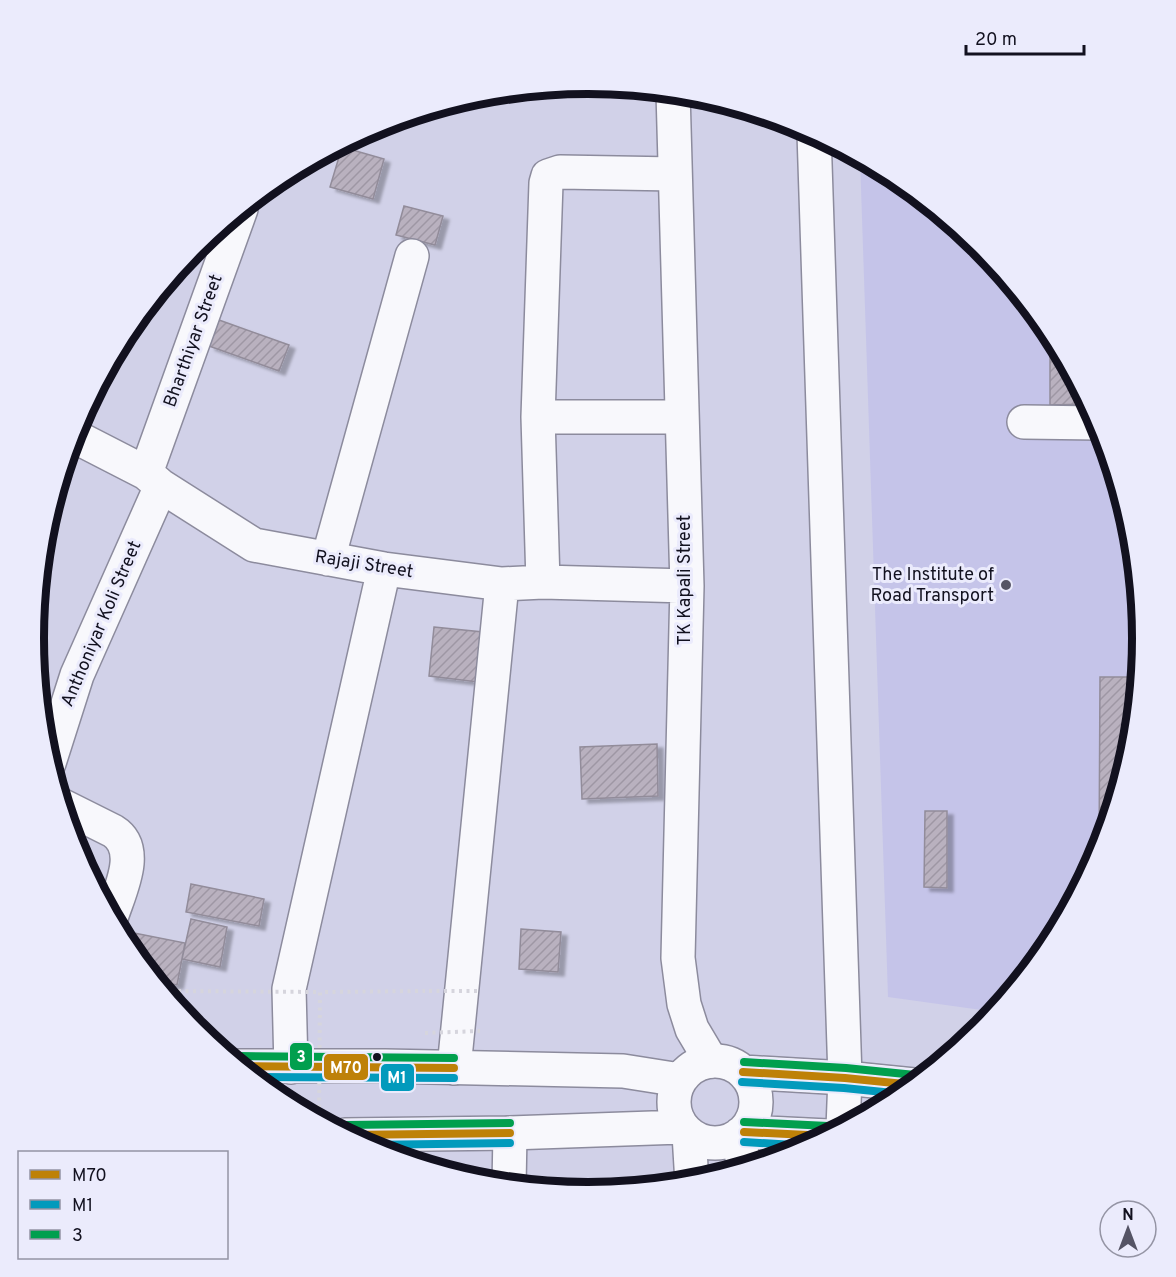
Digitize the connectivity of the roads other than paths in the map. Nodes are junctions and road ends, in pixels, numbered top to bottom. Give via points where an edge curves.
1 (673, 101) edge
2 (814, 143) edge
3 (675, 174) junction
4 (236, 224) edge
5 (412, 256) dead end
6 (538, 417) junction
7 (682, 417) junction
8 (1024, 422) dead end
9 (1088, 423) edge
10 (81, 440) edge
11 (153, 479) junction
12 (328, 559) junction
13 (384, 569) junction
14 (543, 582) junction
15 (502, 584) junction
16 (687, 586) junction
17 (54, 746) edge
18 (71, 810) edge
19 (114, 907) edge
20 (711, 1061) junction
21 (252, 1066) edge
22 (291, 1067) junction
23 (454, 1068) junction
24 (743, 1072) junction
25 (846, 1078) junction
26 (680, 1080) junction
27 (901, 1084) edge
28 (844, 1119) edge
29 (685, 1130) junction
30 (510, 1133) junction
31 (742, 1133) junction
32 (364, 1135) edge
33 (811, 1135) edge
34 (743, 1160) edge
35 (691, 1173) edge
36 (509, 1177) edge

1 - 3 street, TK Kapali Street
2 - 25 street
3 - 6 street via 560,171 548,176
3 - 7 street, TK Kapali Street
4 - 11 street, Bharthiyar Street
5 - 12 street
6 - 7 street
6 - 14 street
7 - 16 street, TK Kapali Street
8 - 9 street
10 - 11 street, Rajaji Street
11 - 12 street, Rajaji Street via 254,545
11 - 17 street, Anthoniyar Koli Street via 77,675
12 - 13 street, Rajaji Street
13 - 15 street, Rajaji Street
13 - 22 street via 290,989
14 - 15 street, Rajaji Street
14 - 16 street, Rajaji Street
15 - 23 street
16 - 20 street, TK Kapali Street via 678,958 684,1004 692,1029
18 - 19 street via 120,835 127,845 125,872
20 - 24 street via 734,1065
20 - 26 street via 688,1070
21 - 22 street
22 - 23 street
23 - 26 street via 623,1071
24 - 25 street
24 - 31 street via 751,1081 756,1102 751,1123
25 - 27 street
25 - 28 street
26 - 29 street via 674,1108
29 - 30 street
29 - 31 street via 709,1143 731,1140
29 - 35 street
30 - 32 street
30 - 36 street
31 - 33 street
31 - 34 street

